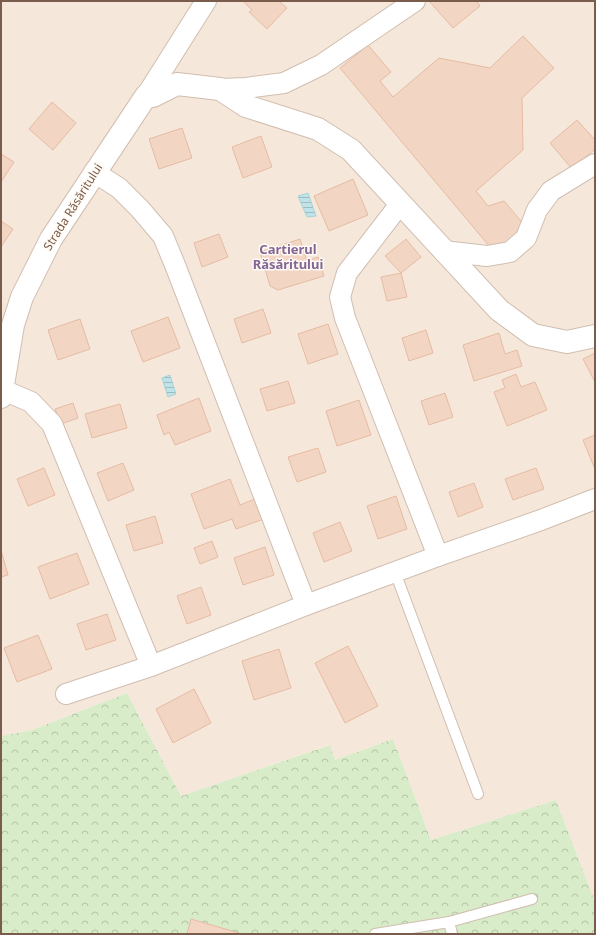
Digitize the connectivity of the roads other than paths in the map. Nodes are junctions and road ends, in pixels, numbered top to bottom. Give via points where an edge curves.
1 (206, 1) edge
2 (415, 1) edge
3 (220, 89) junction
4 (146, 96) junction
5 (595, 164) edge
6 (94, 172) junction
7 (400, 204) junction
8 (443, 251) junction
9 (595, 336) edge
10 (1, 392) edge
11 (595, 499) edge
12 (438, 556) junction
13 (395, 572) junction
14 (306, 605) junction
15 (151, 666) junction
16 (66, 694) dead end
17 (478, 794) dead end
18 (532, 899) dead end
19 (449, 922) junction
20 (375, 934) edge
21 (452, 934) edge

1 - 4 street
2 - 3 street via 321,65 284,83
3 - 4 street via 177,84 153,96
3 - 7 street via 246,106 318,129 351,150
4 - 6 street, Strada Răsăritului
5 - 8 street via 551,191 537,210 526,238 510,252 487,256
6 - 10 street, Strada Răsăritului via 50,239 22,297 13,325
6 - 14 street via 118,188 163,236
7 - 8 street
7 - 12 street via 347,272 340,297 345,318
8 - 9 street via 499,310 533,335 567,342
10 - 15 street via 31,402 52,424
11 - 12 street
12 - 13 street
13 - 14 street
13 - 17 lane
14 - 15 street
15 - 16 street
18 - 19 lane
19 - 20 lane
19 - 21 lane

